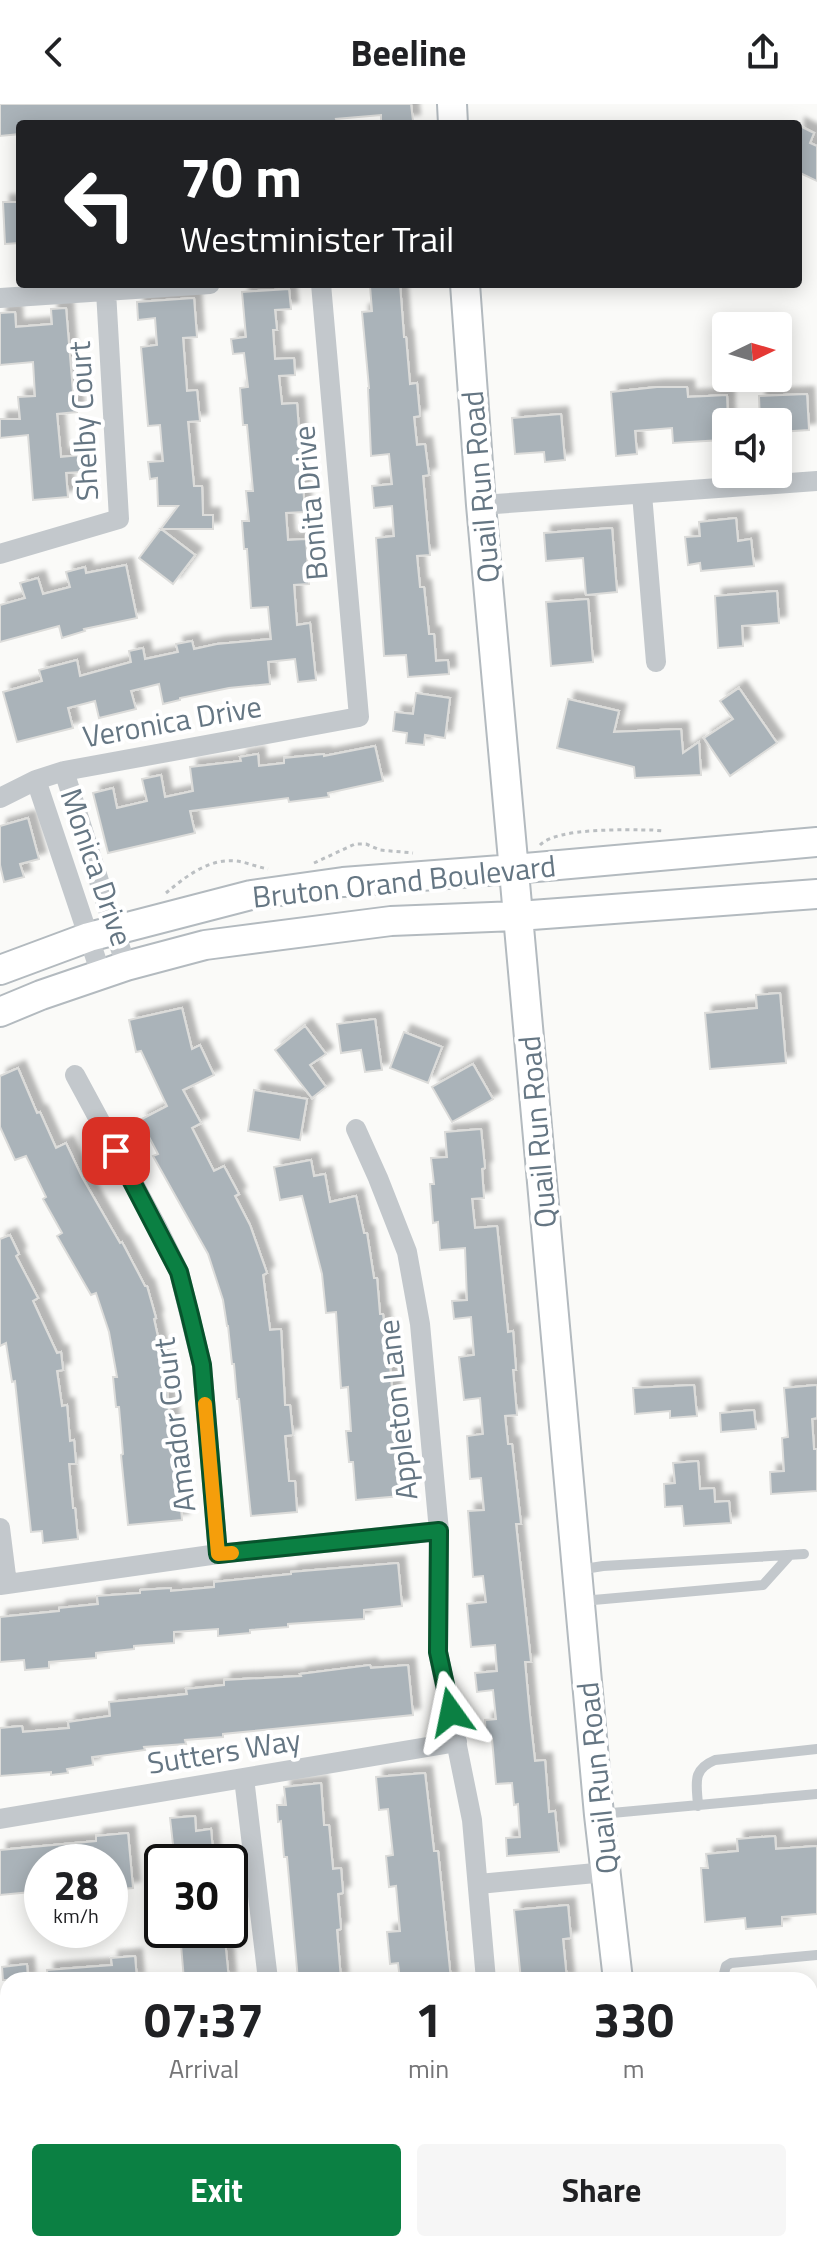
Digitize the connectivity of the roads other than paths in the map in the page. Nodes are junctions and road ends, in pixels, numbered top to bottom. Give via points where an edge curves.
1 (151, 288) edge
2 (321, 288) edge
3 (465, 288) edge
4 (106, 291) junction
5 (0, 298) edge
6 (817, 481) edge
7 (642, 494) junction
8 (481, 505) junction
9 (0, 554) edge
10 (656, 662) dead end
11 (359, 717) joint
12 (64, 771) junction
13 (36, 780) junction
14 (0, 798) edge
15 (817, 842) edge
16 (514, 869) junction
17 (817, 894) edge
18 (518, 916) junction
19 (102, 934) junction
20 (0, 970) edge
21 (113, 970) junction
22 (0, 1012) edge
23 (75, 1075) dead end
24 (356, 1129) dead end
25 (0, 1528) edge
26 (439, 1531) junction
27 (218, 1554) junction
28 (804, 1554) dead end
29 (790, 1555) junction
30 (577, 1570) junction
31 (3, 1585) edge
32 (580, 1601) junction
33 (457, 1742) junction
34 (817, 1749) edge
35 (244, 1778) junction
36 (817, 1794) edge
37 (698, 1806) junction
38 (599, 1815) junction
39 (0, 1819) edge
40 (606, 1872) junction
41 (479, 1884) junction
42 (817, 1955) edge
43 (267, 1972) edge
44 (485, 1972) edge
45 (617, 1972) edge
46 (725, 1972) edge

1 - 4 street
2 - 11 street, Bonita Drive
3 - 8 street, Quail Run Road
4 - 5 street
4 - 9 street, Shelby Court via 119,519
6 - 7 street
7 - 8 street
7 - 10 street
8 - 16 street, Quail Run Road
11 - 12 street, Veronica Drive
12 - 13 street, Veronica Drive
12 - 19 street, Monica Drive
13 - 14 street, Veronica Drive
13 - 19 street, Monica Drive
15 - 16 street, Bruton Orand Boulevard
16 - 18 street, Quail Run Road
16 - 19 street, Bruton Orand Boulevard via 251,895
17 - 18 street, Bruton Orand Boulevard
18 - 21 street, Bruton Orand Boulevard via 303,931 205,945
18 - 30 street, Quail Run Road
19 - 20 street, Bruton Orand Boulevard
19 - 21 street, Monica Drive
21 - 22 street, Bruton Orand Boulevard
23 - 27 street, Amador Court via 179,1272 202,1365
24 - 26 street, Appleton Lane via 407,1252 420,1324
25 - 31 street
26 - 27 street
26 - 33 street, Appleton Lane via 438,1652
27 - 31 street
28 - 29 lane
29 - 30 lane
29 - 32 lane via 763,1585
30 - 32 street, Quail Run Road
32 - 38 street, Quail Run Road
33 - 35 street, Sutters Way
33 - 41 street, Appleton Lane
34 - 37 lane via 703,1765 697,1775
35 - 39 street, Sutters Way
35 - 43 street
36 - 37 lane
37 - 38 lane
38 - 40 street, Quail Run Road
40 - 41 street
40 - 45 street, Quail Run Road
41 - 44 street, Appleton Lane
42 - 46 lane via 731,1963

